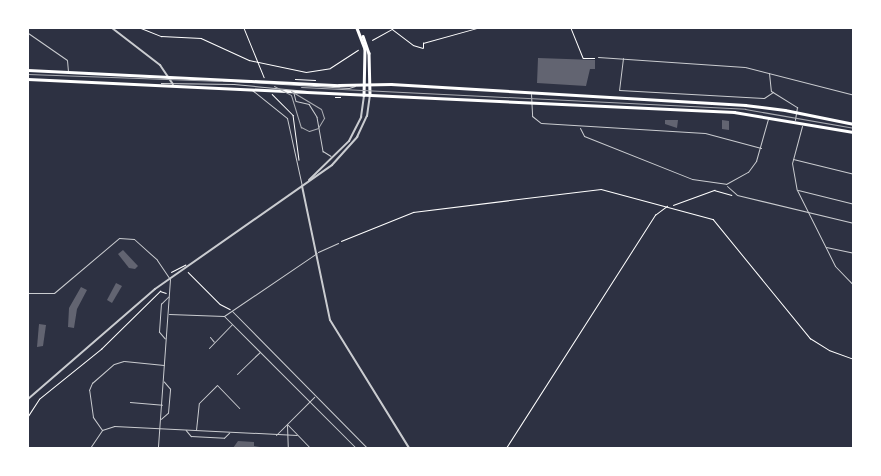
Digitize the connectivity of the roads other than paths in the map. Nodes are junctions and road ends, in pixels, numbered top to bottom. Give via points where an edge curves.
1 (112, 28) edge
2 (358, 29) edge
3 (28, 33) edge
4 (598, 57) road end
5 (623, 58) junction
6 (28, 70) edge
7 (68, 71) junction
8 (769, 73) junction
9 (168, 76) junction
10 (28, 78) edge
11 (205, 78) junction
12 (172, 83) junction
13 (275, 84) junction
14 (370, 84) junction
15 (359, 85) junction
16 (365, 85) junction
17 (284, 87) junction
18 (252, 89) junction
19 (291, 91) junction
20 (301, 91) junction
21 (311, 92) junction
22 (531, 92) junction
23 (772, 92) junction
24 (364, 95) junction
25 (370, 95) junction
26 (854, 95) edge
27 (294, 98) junction
28 (530, 102) junction
29 (797, 112) junction
30 (768, 119) dead end
31 (795, 120) junction
32 (854, 124) edge
33 (802, 126) dead end
34 (579, 127) junction
35 (854, 132) edge
36 (761, 148) junction
37 (335, 158) junction
38 (792, 159) junction
39 (334, 164) junction
40 (854, 174) edge
41 (726, 184) junction
42 (302, 186) junction
43 (797, 190) junction
44 (854, 204) edge
45 (806, 211) junction
46 (854, 223) edge
47 (338, 243) road end
48 (825, 246) junction
49 (317, 253) junction
50 (854, 253) edge
51 (170, 279) junction
52 (854, 286) edge
53 (28, 293) edge
54 (169, 296) junction
55 (232, 310) junction
56 (168, 314) junction
57 (224, 316) junction
58 (232, 324) junction
59 (210, 337) dead end
60 (166, 340) junction
61 (214, 342) junction
62 (209, 348) dead end
63 (260, 352) junction
64 (165, 365) junction
65 (237, 374) dead end
66 (215, 381) dead end
67 (164, 382) junction
68 (217, 385) junction
69 (315, 397) junction
70 (28, 399) edge
71 (130, 402) dead end
72 (310, 402) junction
73 (162, 404) junction
74 (239, 408) dead end
75 (161, 418) junction
76 (287, 424) junction
77 (160, 428) junction
78 (102, 430) junction
79 (186, 430) junction
80 (196, 431) junction
81 (229, 433) junction
82 (297, 435) junction
83 (275, 436) junction
84 (288, 436) junction
85 (90, 448) edge
86 (158, 448) edge
87 (288, 448) edge
88 (310, 448) edge
89 (356, 448) edge
90 (367, 448) edge
91 (408, 448) edge

1 - 9 street via 160,65
2 - 14 main road via 369,51
2 - 16 main road via 365,49
3 - 7 street via 67,60
4 - 5 street
5 - 8 street via 745,67
5 - 23 street via 619,90 764,98
6 - 7 main road
7 - 9 main road
8 - 23 street
8 - 26 street
9 - 11 main road
9 - 12 street
10 - 12 main road
11 - 13 lane
11 - 15 main road
12 - 17 lane
12 - 18 main road
13 - 15 lane via 349,88
13 - 17 lane
14 - 16 main road
14 - 22 main road
14 - 25 main road
15 - 16 main road
16 - 24 main road
17 - 19 lane
17 - 21 lane
18 - 19 main road
18 - 42 street via 287,118
19 - 20 main road
19 - 27 lane
20 - 21 main road
20 - 27 lane
21 - 24 main road
22 - 28 street
22 - 29 main road via 757,106
23 - 29 street via 797,106
24 - 25 main road
24 - 37 street via 358,126
25 - 28 main road
25 - 39 street via 369,109 361,129
27 - 37 lane via 311,106 318,118 323,151
28 - 31 main road via 734,112
28 - 34 street via 532,117 538,122
29 - 31 street
29 - 32 main road
30 - 36 street
31 - 35 main road
33 - 38 street
34 - 36 street via 705,133
34 - 41 street via 584,136 692,179
36 - 41 street via 748,172
37 - 39 lane
37 - 42 street
38 - 40 street
38 - 43 street
39 - 42 street
41 - 45 street via 737,195
42 - 49 street
42 - 51 street
43 - 44 street
43 - 45 street
45 - 46 street
45 - 48 street
47 - 49 street
48 - 50 street
48 - 52 street via 835,266
49 - 55 street
49 - 91 street via 330,320
51 - 53 street via 157,260 134,239 119,238 54,293
51 - 54 street
51 - 70 street via 128,310
54 - 56 street
54 - 60 lane via 161,304 159,332
55 - 57 street
55 - 69 street
56 - 57 street
56 - 60 street
57 - 58 street
58 - 61 street
58 - 63 street
59 - 61 street
60 - 64 street
61 - 62 street
63 - 65 street
63 - 72 street
64 - 67 street
64 - 78 street via 124,361 114,364 92,383 89,390 93,417
66 - 68 street
67 - 73 street
67 - 75 lane via 170,388 168,413
68 - 74 street
68 - 80 street via 199,402
69 - 72 street
69 - 90 street
71 - 73 lane
72 - 76 street
72 - 89 street
73 - 75 street
75 - 77 street
76 - 82 street
76 - 83 street
76 - 84 street
77 - 78 street via 114,426
77 - 79 street
77 - 86 street
78 - 85 street
79 - 80 street
79 - 81 lane via 191,436 224,438
80 - 81 street
81 - 83 street
82 - 84 street
82 - 88 street
83 - 84 street
84 - 87 street

